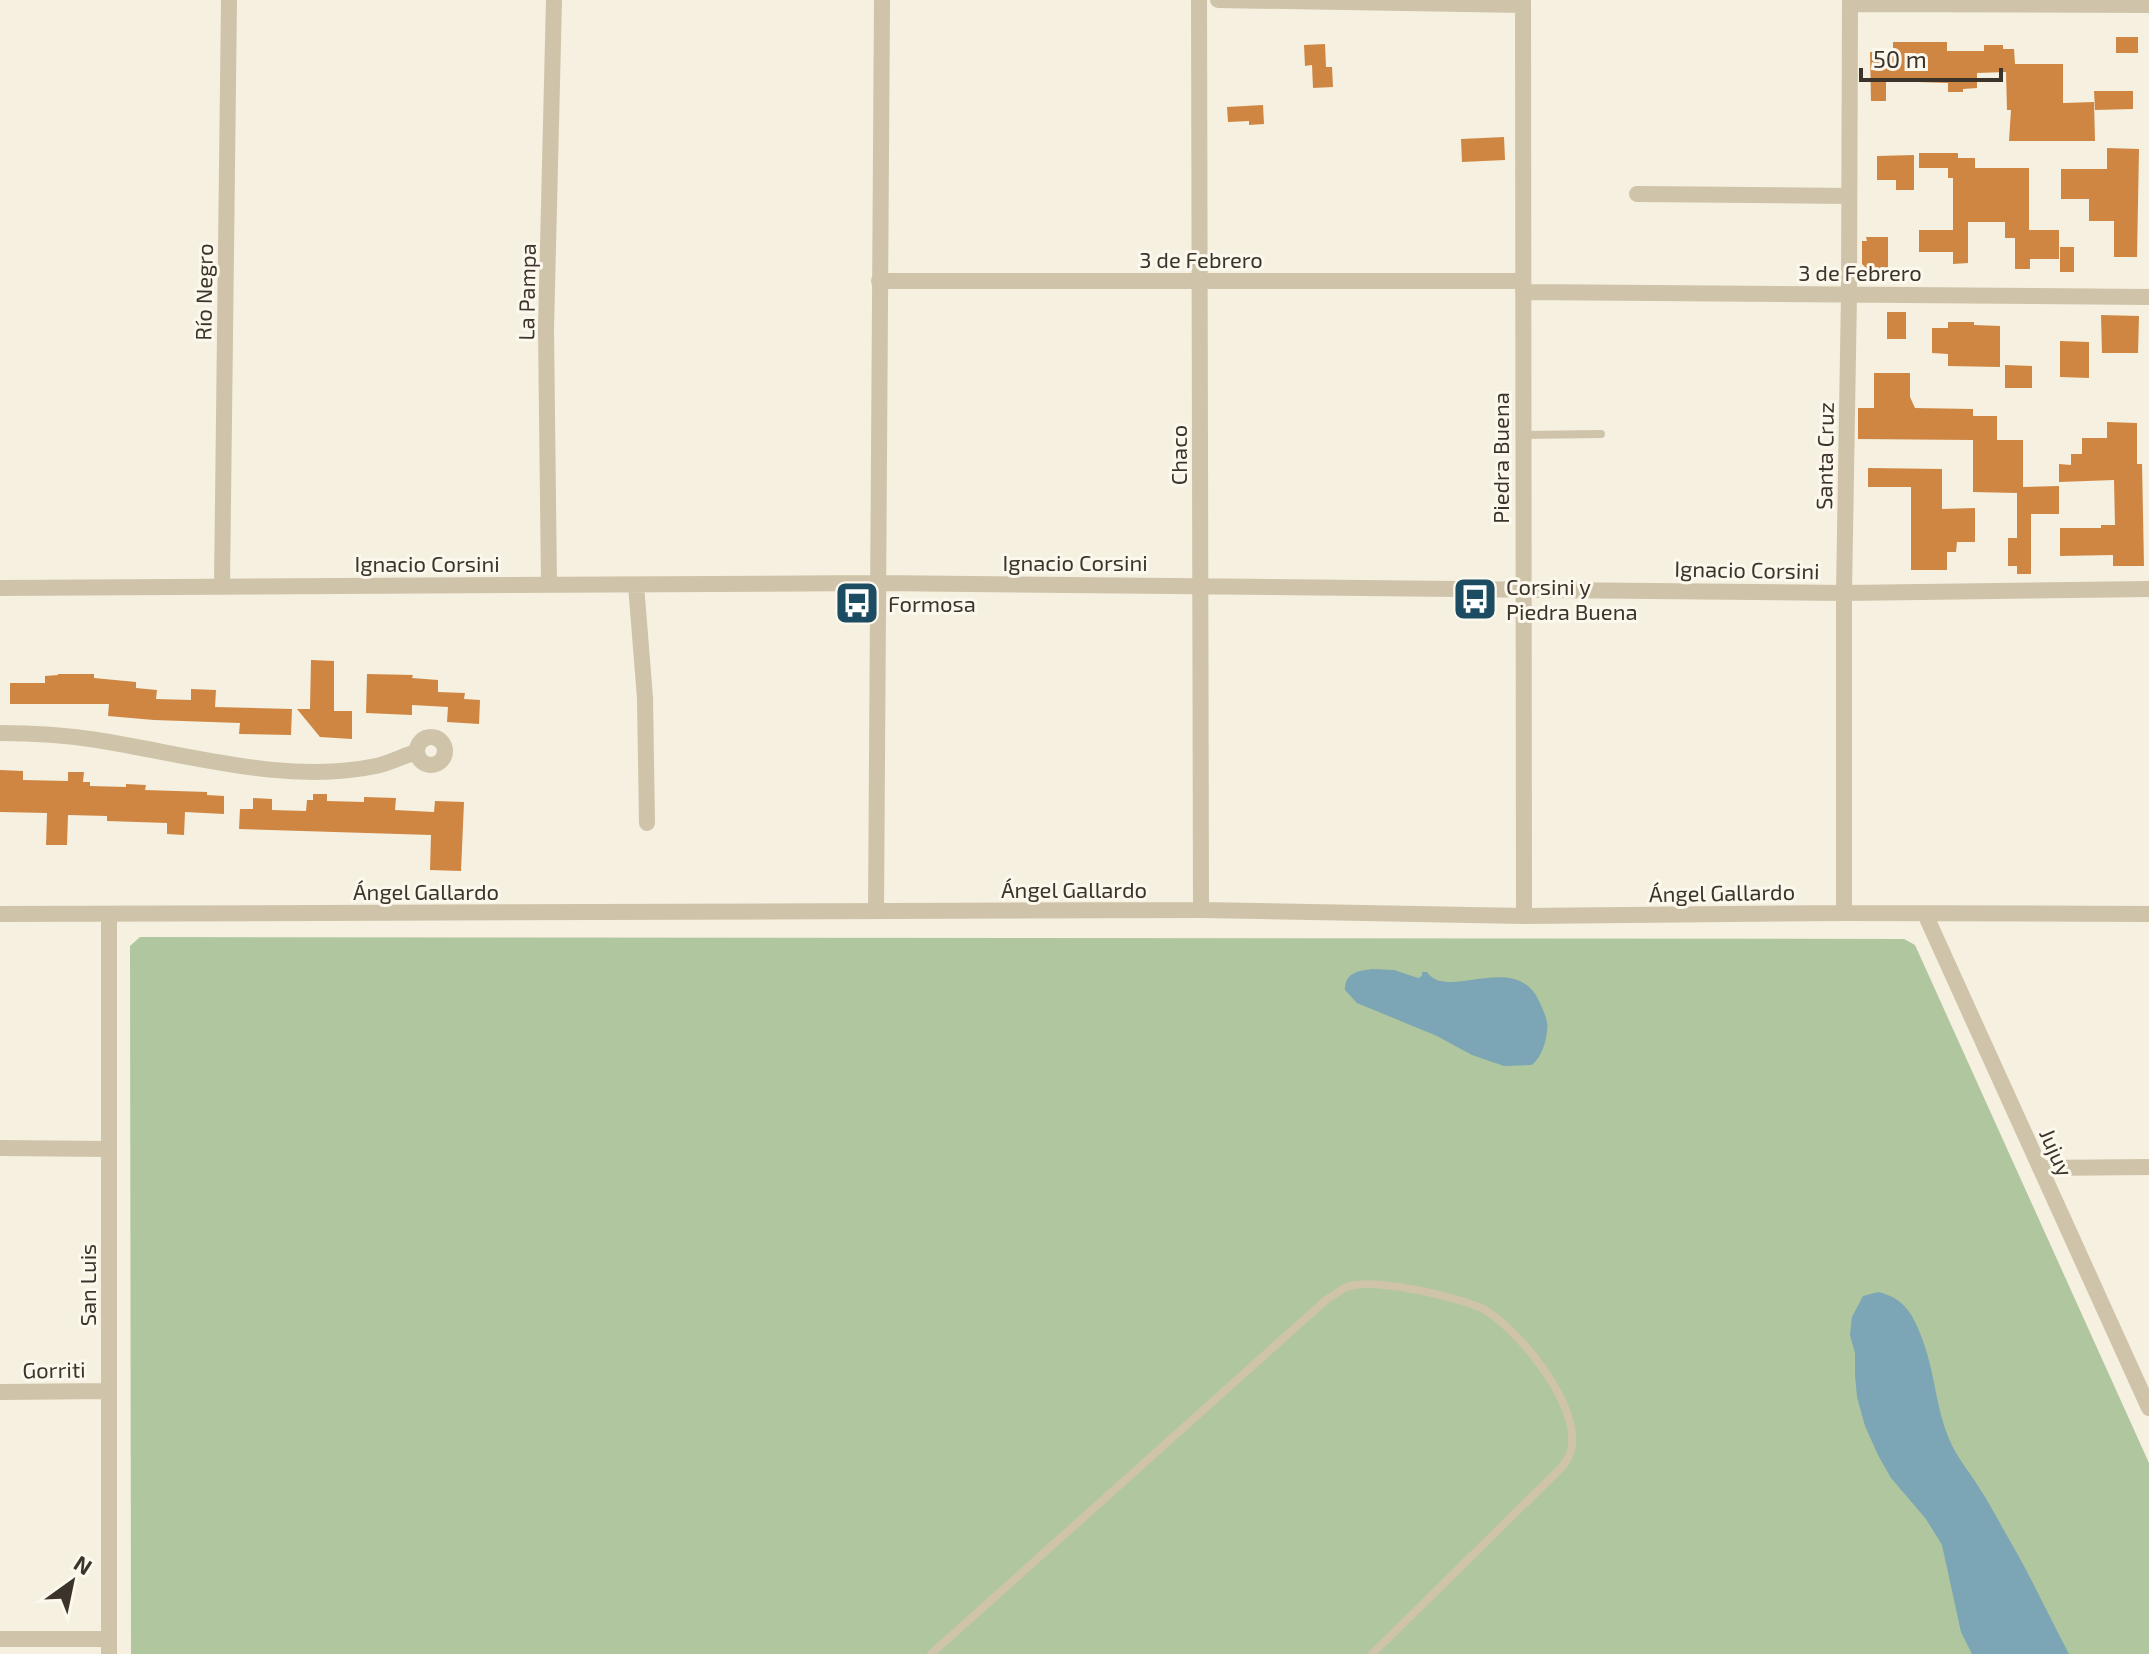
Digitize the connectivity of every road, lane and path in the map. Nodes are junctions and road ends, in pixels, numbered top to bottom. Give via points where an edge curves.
1 (229, 0) edge
2 (554, 0) edge
3 (882, 0) edge
4 (1199, 0) edge
5 (1218, 0) edge
6 (1850, 2) edge
7 (1523, 3) edge
8 (2149, 5) edge
9 (1637, 194) dead end
10 (1849, 196) junction
11 (879, 281) junction
12 (1200, 281) junction
13 (1523, 286) junction
14 (1849, 294) junction
15 (2149, 297) edge
16 (1601, 434) dead end
17 (1522, 435) junction
18 (877, 583) junction
19 (222, 585) junction
20 (549, 585) junction
21 (636, 585) junction
22 (1199, 585) junction
23 (0, 588) edge
24 (1522, 588) junction
25 (2149, 589) edge
26 (1844, 593) junction
27 (0, 733) edge
28 (416, 752) dead end
29 (647, 823) dead end
30 (1201, 910) junction
31 (876, 911) junction
32 (1844, 913) junction
33 (0, 914) edge
34 (1925, 914) junction
35 (2149, 914) edge
36 (109, 915) junction
37 (1524, 916) junction
38 (0, 1148) edge
39 (109, 1149) junction
40 (2149, 1167) edge
41 (2040, 1168) junction
42 (109, 1391) junction
43 (0, 1392) edge
44 (2149, 1408) edge
45 (0, 1639) edge
46 (109, 1647) edge
47 (931, 1654) edge
48 (1372, 1654) edge

1 - 19 street, Río Negro
2 - 20 street, La Pampa via 546,329
3 - 11 street
4 - 12 street, Chaco
5 - 7 street
6 - 8 street
6 - 10 street, Santa Cruz
7 - 13 street, Piedra Buena
9 - 10 street
10 - 14 street, Santa Cruz
11 - 12 street, 3 de Febrero
11 - 18 street
12 - 13 street, 3 de Febrero
12 - 22 street, Chaco
13 - 14 street, 3 de Febrero
13 - 17 street, Piedra Buena
14 - 15 street, 3 de Febrero
14 - 26 street, Santa Cruz
16 - 17 lane
17 - 24 street, Piedra Buena
18 - 21 street, Ignacio Corsini
18 - 22 street, Ignacio Corsini
18 - 31 street
19 - 20 street, Ignacio Corsini
19 - 23 street, Ignacio Corsini
20 - 21 street, Ignacio Corsini
21 - 29 street
22 - 24 street, Ignacio Corsini
22 - 30 street, Chaco
24 - 26 street, Ignacio Corsini
24 - 37 street, Piedra Buena
25 - 26 street, Ignacio Corsini
26 - 32 street, Santa Cruz
27 - 28 street via 98,741 231,765 307,771 376,766
30 - 31 street, Ángel Gallardo
30 - 37 street, Ángel Gallardo
31 - 36 street, Ángel Gallardo
32 - 34 street, Ángel Gallardo
32 - 37 street, Ángel Gallardo
33 - 36 street, Ángel Gallardo
34 - 35 street, Ángel Gallardo
34 - 41 street, Jujuy
36 - 39 street, San Luis
38 - 39 street
39 - 42 street, San Luis
40 - 41 street
41 - 44 street, Jujuy
42 - 43 street, Gorriti
42 - 46 street, San Luis
45 - 46 street
47 - 48 lane via 1326,1300 1349,1286 1375,1285 1465,1301 1486,1311 1511,1331 1559,1392 1572,1442 1562,1467

